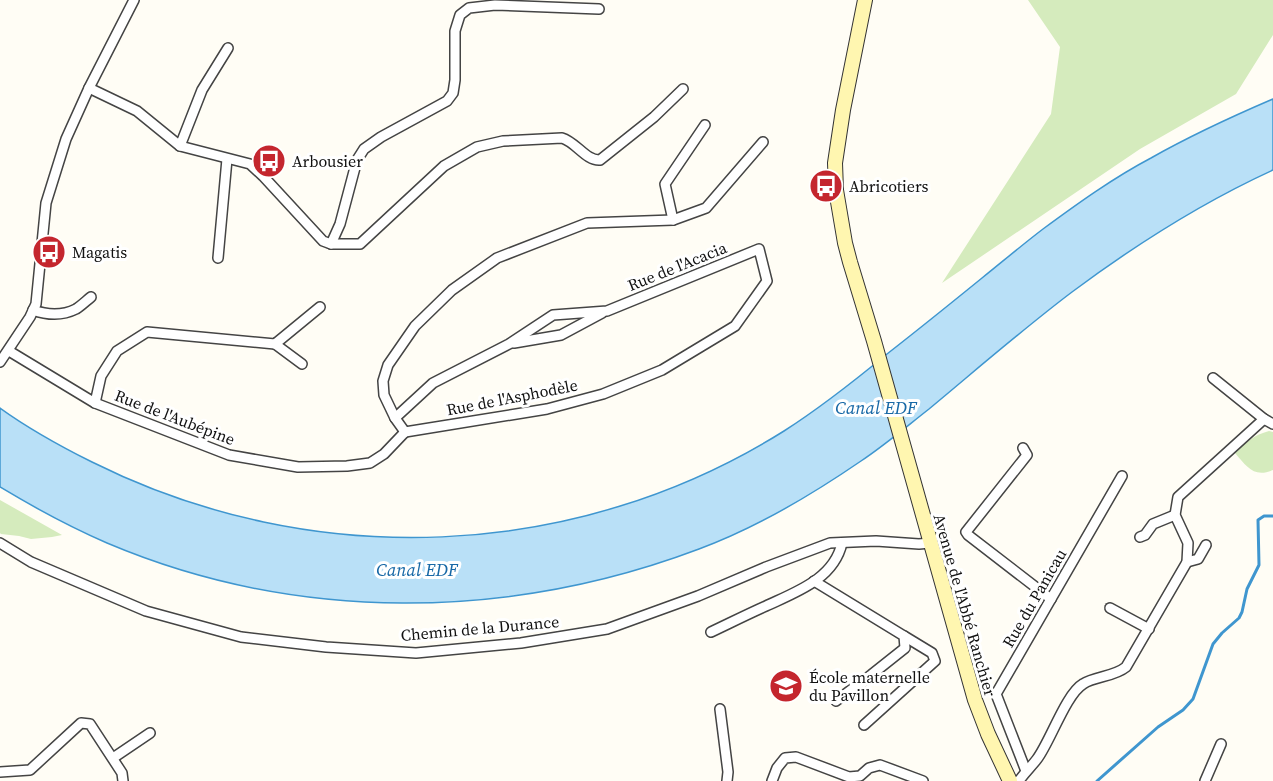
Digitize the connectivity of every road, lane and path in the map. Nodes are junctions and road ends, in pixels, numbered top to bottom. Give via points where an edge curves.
1 (134, 0) edge
2 (865, 0) edge
3 (599, 9) dead end
4 (228, 48) dead end
5 (88, 88) junction
6 (683, 89) dead end
7 (705, 125) dead end
8 (763, 142) dead end
9 (180, 146) junction
10 (227, 159) junction
11 (673, 220) junction
12 (331, 244) junction
13 (759, 249) joint
14 (218, 258) dead end
15 (91, 297) dead end
16 (320, 307) dead end
17 (33, 310) junction
18 (607, 311) junction
19 (274, 344) junction
20 (509, 344) junction
21 (9, 351) junction
22 (0, 362) edge
23 (302, 364) dead end
24 (1213, 378) dead end
25 (94, 402) junction
26 (395, 418) junction
27 (1264, 419) junction
28 (1273, 424) edge
29 (405, 432) junction
30 (1023, 448) dead end
31 (1122, 476) dead end
32 (1175, 515) junction
33 (1140, 537) dead end
34 (0, 543) edge
35 (842, 543) junction
36 (930, 543) junction
37 (1206, 545) dead end
38 (1187, 562) junction
39 (814, 581) junction
40 (1051, 599) junction
41 (1110, 608) dead end
42 (1149, 629) junction
43 (711, 632) dead end
44 (904, 636) junction
45 (836, 700) dead end
46 (720, 709) dead end
47 (864, 725) dead end
48 (150, 733) dead end
49 (1221, 744) dead end
50 (113, 758) junction
51 (30, 770) junction
52 (1026, 771) junction
53 (0, 772) edge
54 (1012, 779) edge
55 (35, 781) edge
56 (123, 781) edge
57 (728, 781) edge
58 (772, 781) edge
59 (923, 781) edge
60 (1205, 781) edge

1 - 5 street
2 - 36 street, Avenue de l'Abbé Ranchier via 843,110 836,181 845,243
3 - 12 street via 495,5 469,8 460,15 455,31 453,93 447,101 364,149 357,160
4 - 9 street via 201,90
5 - 9 street via 137,111
5 - 17 street via 66,139 46,203
6 - 12 street via 600,160 562,138 502,141 477,147 444,166 360,244
7 - 11 street via 666,184
8 - 11 street via 706,208
9 - 10 street
10 - 12 street via 245,161 254,167 323,241
10 - 14 street
11 - 26 street via 587,223 497,258 452,290 415,326 388,364 384,395
13 - 18 street, Rue de l'Acacia
13 - 29 street, Rue de l'Asphodèle via 767,281 735,326 662,370 603,394 547,409
15 - 17 street via 76,309 56,314
16 - 19 street
17 - 21 street
18 - 20 street, Rue de l'Acacia via 561,334
18 - 20 street, Rue de l'Acacia via 553,315
19 - 23 street
19 - 25 street via 147,332 117,351 101,376
20 - 26 street, Rue de l'Acacia via 432,382
21 - 22 street
21 - 25 street, Rue de l'Aubépine
24 - 27 street
25 - 29 street, Rue de l'Aubépine via 229,455 298,467 370,463
26 - 29 street
27 - 28 street
27 - 32 street via 1178,497
30 - 40 street via 1027,455 966,531
31 - 40 street, Rue du Panicau
32 - 33 street via 1153,524
32 - 38 street via 1188,543
34 - 35 street, Chemin de la Durance via 31,562 146,611 241,637 416,652 607,629 830,543
35 - 36 street, Chemin de la Durance
35 - 39 street via 835,562
36 - 54 street, Avenue de l'Abbé Ranchier via 975,700
37 - 38 street via 1198,559
38 - 42 street
39 - 43 street
39 - 44 street
40 - 52 street, Rue du Panicau via 996,694
41 - 42 street
42 - 52 street via 1126,668 1082,684
44 - 45 street via 904,648
44 - 47 street via 932,653 935,661
46 - 57 street
48 - 50 street
49 - 60 street
50 - 51 street via 90,724 81,723
50 - 56 street
51 - 53 street
51 - 55 street
52 - 54 street
58 - 59 street via 785,758 796,757 849,777 860,776 880,765

